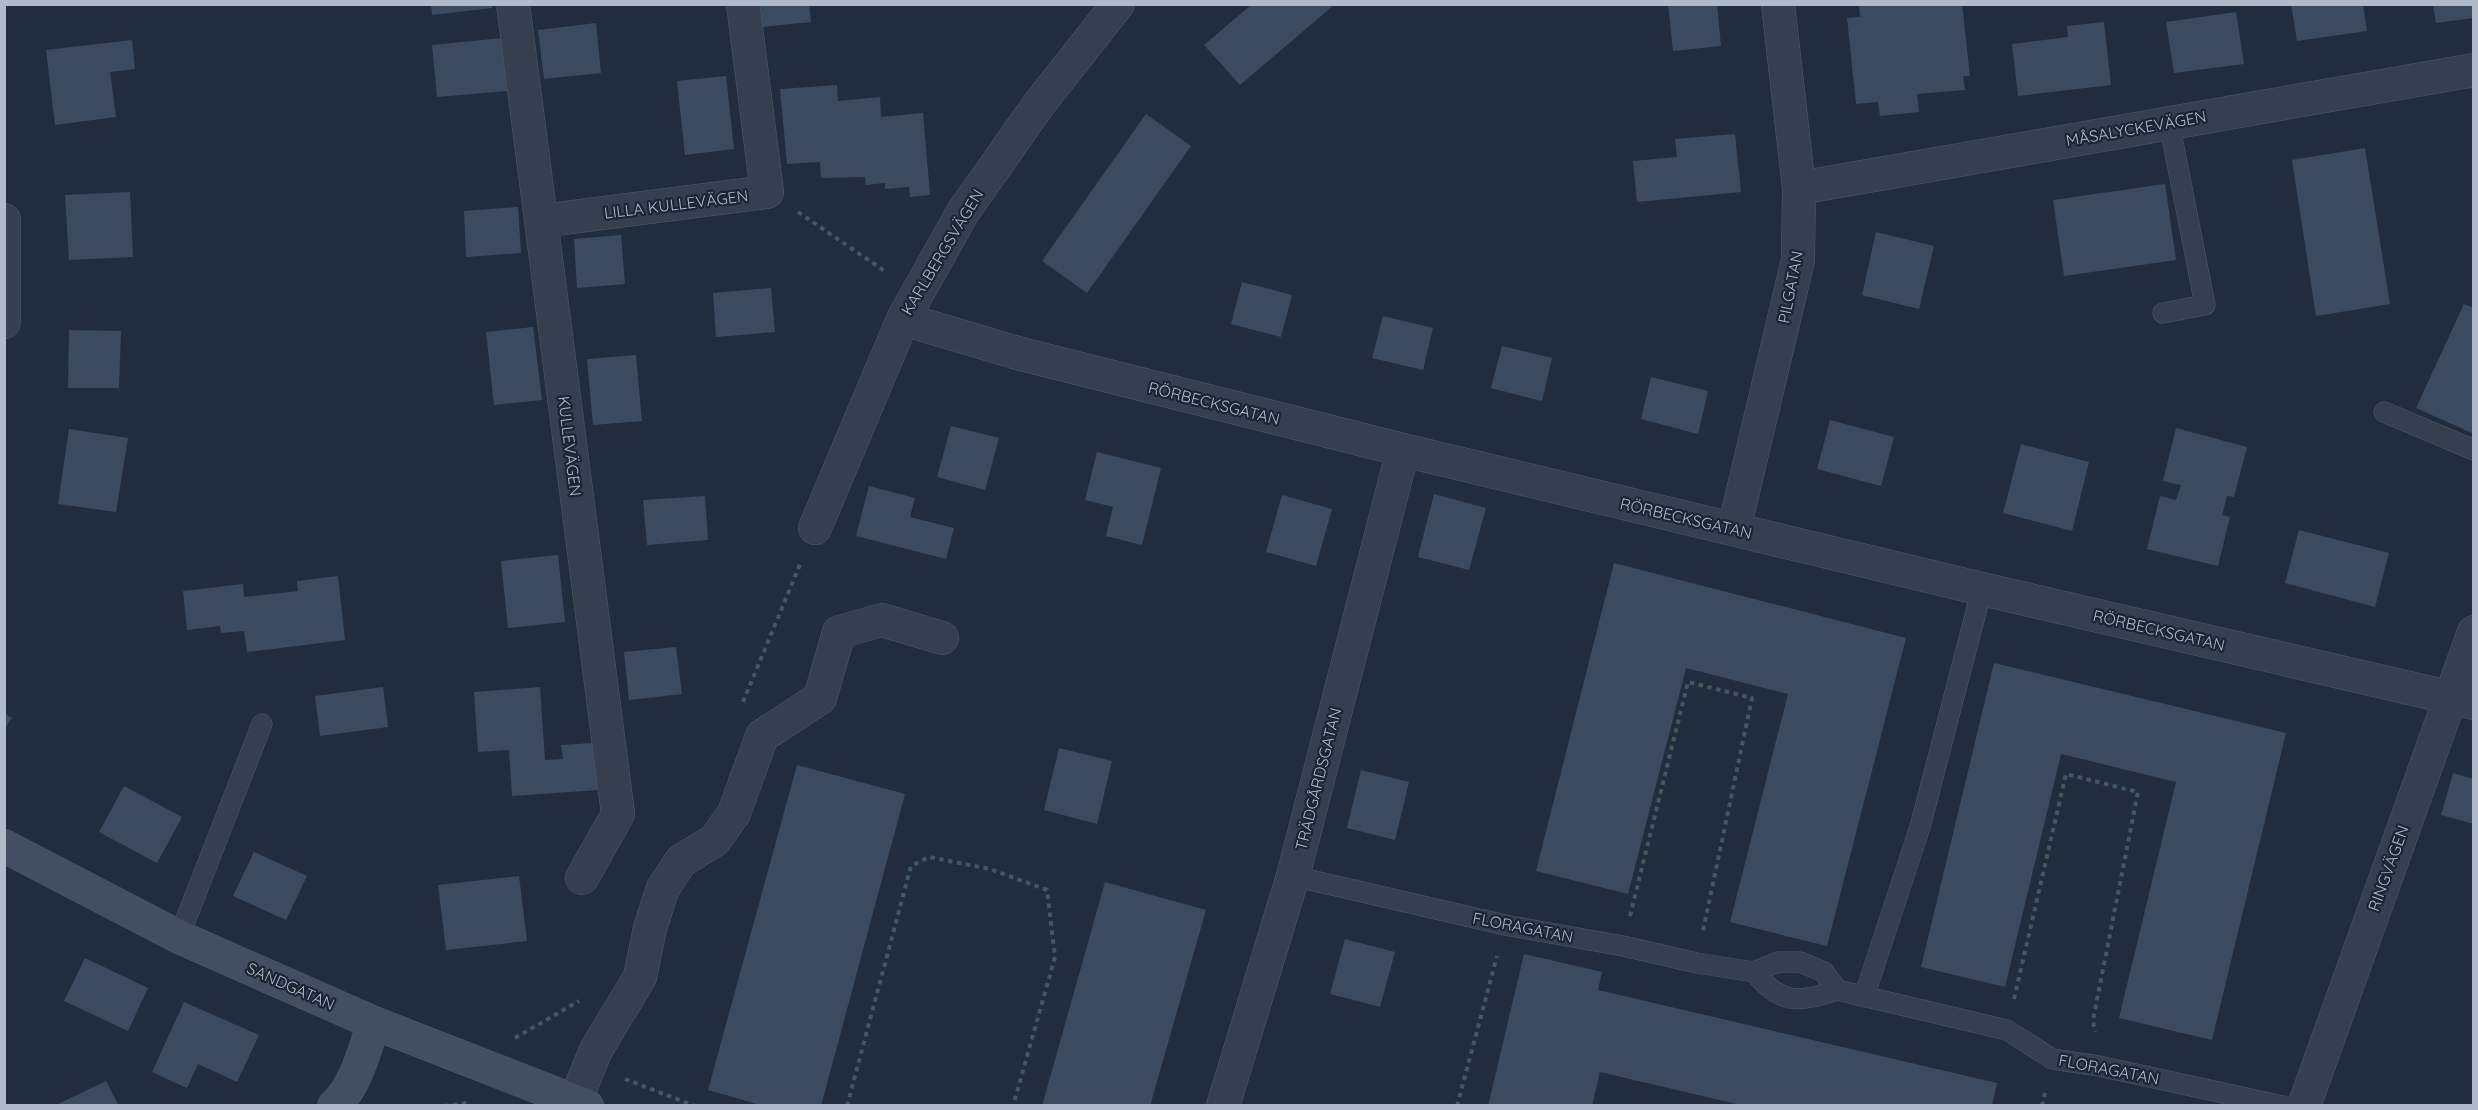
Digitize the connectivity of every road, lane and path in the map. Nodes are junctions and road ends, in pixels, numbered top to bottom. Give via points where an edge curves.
1 (513, 4) edge
2 (743, 4) edge
3 (1118, 4) edge
4 (1778, 4) edge
5 (2474, 70) edge
6 (2169, 122) junction
7 (1799, 188) junction
8 (767, 192) junction
9 (4, 220) edge
10 (541, 221) junction
11 (910, 306) junction
12 (2163, 313) dead end
13 (4, 322) edge
14 (2384, 412) dead end
15 (1403, 450) junction
16 (2474, 450) edge
17 (815, 528) joint
18 (1734, 529) junction
19 (1982, 589) junction
20 (2474, 632) edge
21 (942, 638) dead end
22 (2461, 700) edge
23 (739, 711) dead end
24 (262, 724) dead end
25 (4, 846) edge
26 (1293, 876) junction
27 (582, 878) dead end
28 (1505, 925) junction
29 (179, 937) junction
30 (1623, 946) junction
31 (1697, 963) junction
32 (1754, 972) junction
33 (1837, 990) junction
34 (1864, 997) junction
35 (580, 1001) dead end
36 (374, 1023) junction
37 (2007, 1030) junction
38 (515, 1038) dead end
39 (2099, 1066) junction
40 (581, 1103) edge
41 (334, 1106) edge
42 (444, 1106) edge
43 (472, 1106) edge
44 (847, 1106) edge
45 (1012, 1106) edge
46 (1223, 1106) edge
47 (1457, 1106) edge
48 (2283, 1106) edge
49 (2304, 1106) edge

1 - 10 street, KULLEVÄGEN
2 - 8 street, LILLA KULLEVÄGEN
3 - 11 street, KARLBERGSVÄGEN via 1039,104 963,212
4 - 7 street, PILGATAN
5 - 6 street, MÅSALYCKEVÄGEN
6 - 7 street, MÅSALYCKEVÄGEN
6 - 12 lane via 2205,305
7 - 18 street, PILGATAN via 1798,260
8 - 10 street, LILLA KULLEVÄGEN
8 - 11 path
9 - 13 street
10 - 27 street, KULLEVÄGEN via 618,814
11 - 15 street, RÖRBECKSGATAN via 1021,354
11 - 17 street, KARLBERGSVÄGEN
14 - 16 lane
15 - 18 street, RÖRBECKSGATAN
15 - 26 street, TRÄDGÅRDSGATAN
17 - 23 path
18 - 19 street, RÖRBECKSGATAN
19 - 22 street, RÖRBECKSGATAN
19 - 34 lane via 1920,827
20 - 22 street, RINGVÄGEN
21 - 40 street via 882,620 839,632 820,699 762,736 734,813 715,840 681,861 663,888 640,977 596,1050
22 - 49 street, RINGVÄGEN
24 - 29 lane
25 - 29 main road, SANDGATAN
26 - 28 lane, FLORAGATAN
26 - 46 street, TRÄDGÅRDSGATAN
28 - 30 lane, FLORAGATAN
28 - 47 path
29 - 36 main road, SANDGATAN
30 - 31 lane, FLORAGATAN
30 - 31 path via 1688,682 1752,699
31 - 32 lane, FLORAGATAN
32 - 33 lane via 1768,989 1787,999 1810,999
32 - 33 lane, FLORAGATAN via 1778,962 1800,962 1824,972
33 - 34 lane, FLORAGATAN
34 - 37 lane, FLORAGATAN
35 - 38 path
36 - 40 main road, SANDGATAN
36 - 41 main road via 355,1076
37 - 39 lane, FLORAGATAN via 2052,1059
37 - 39 path via 2066,774 2138,792 2093,1020
39 - 48 lane, FLORAGATAN
42 - 43 path via 465,1102
44 - 45 path via 911,866 929,857 990,869 1047,890 1055,957

